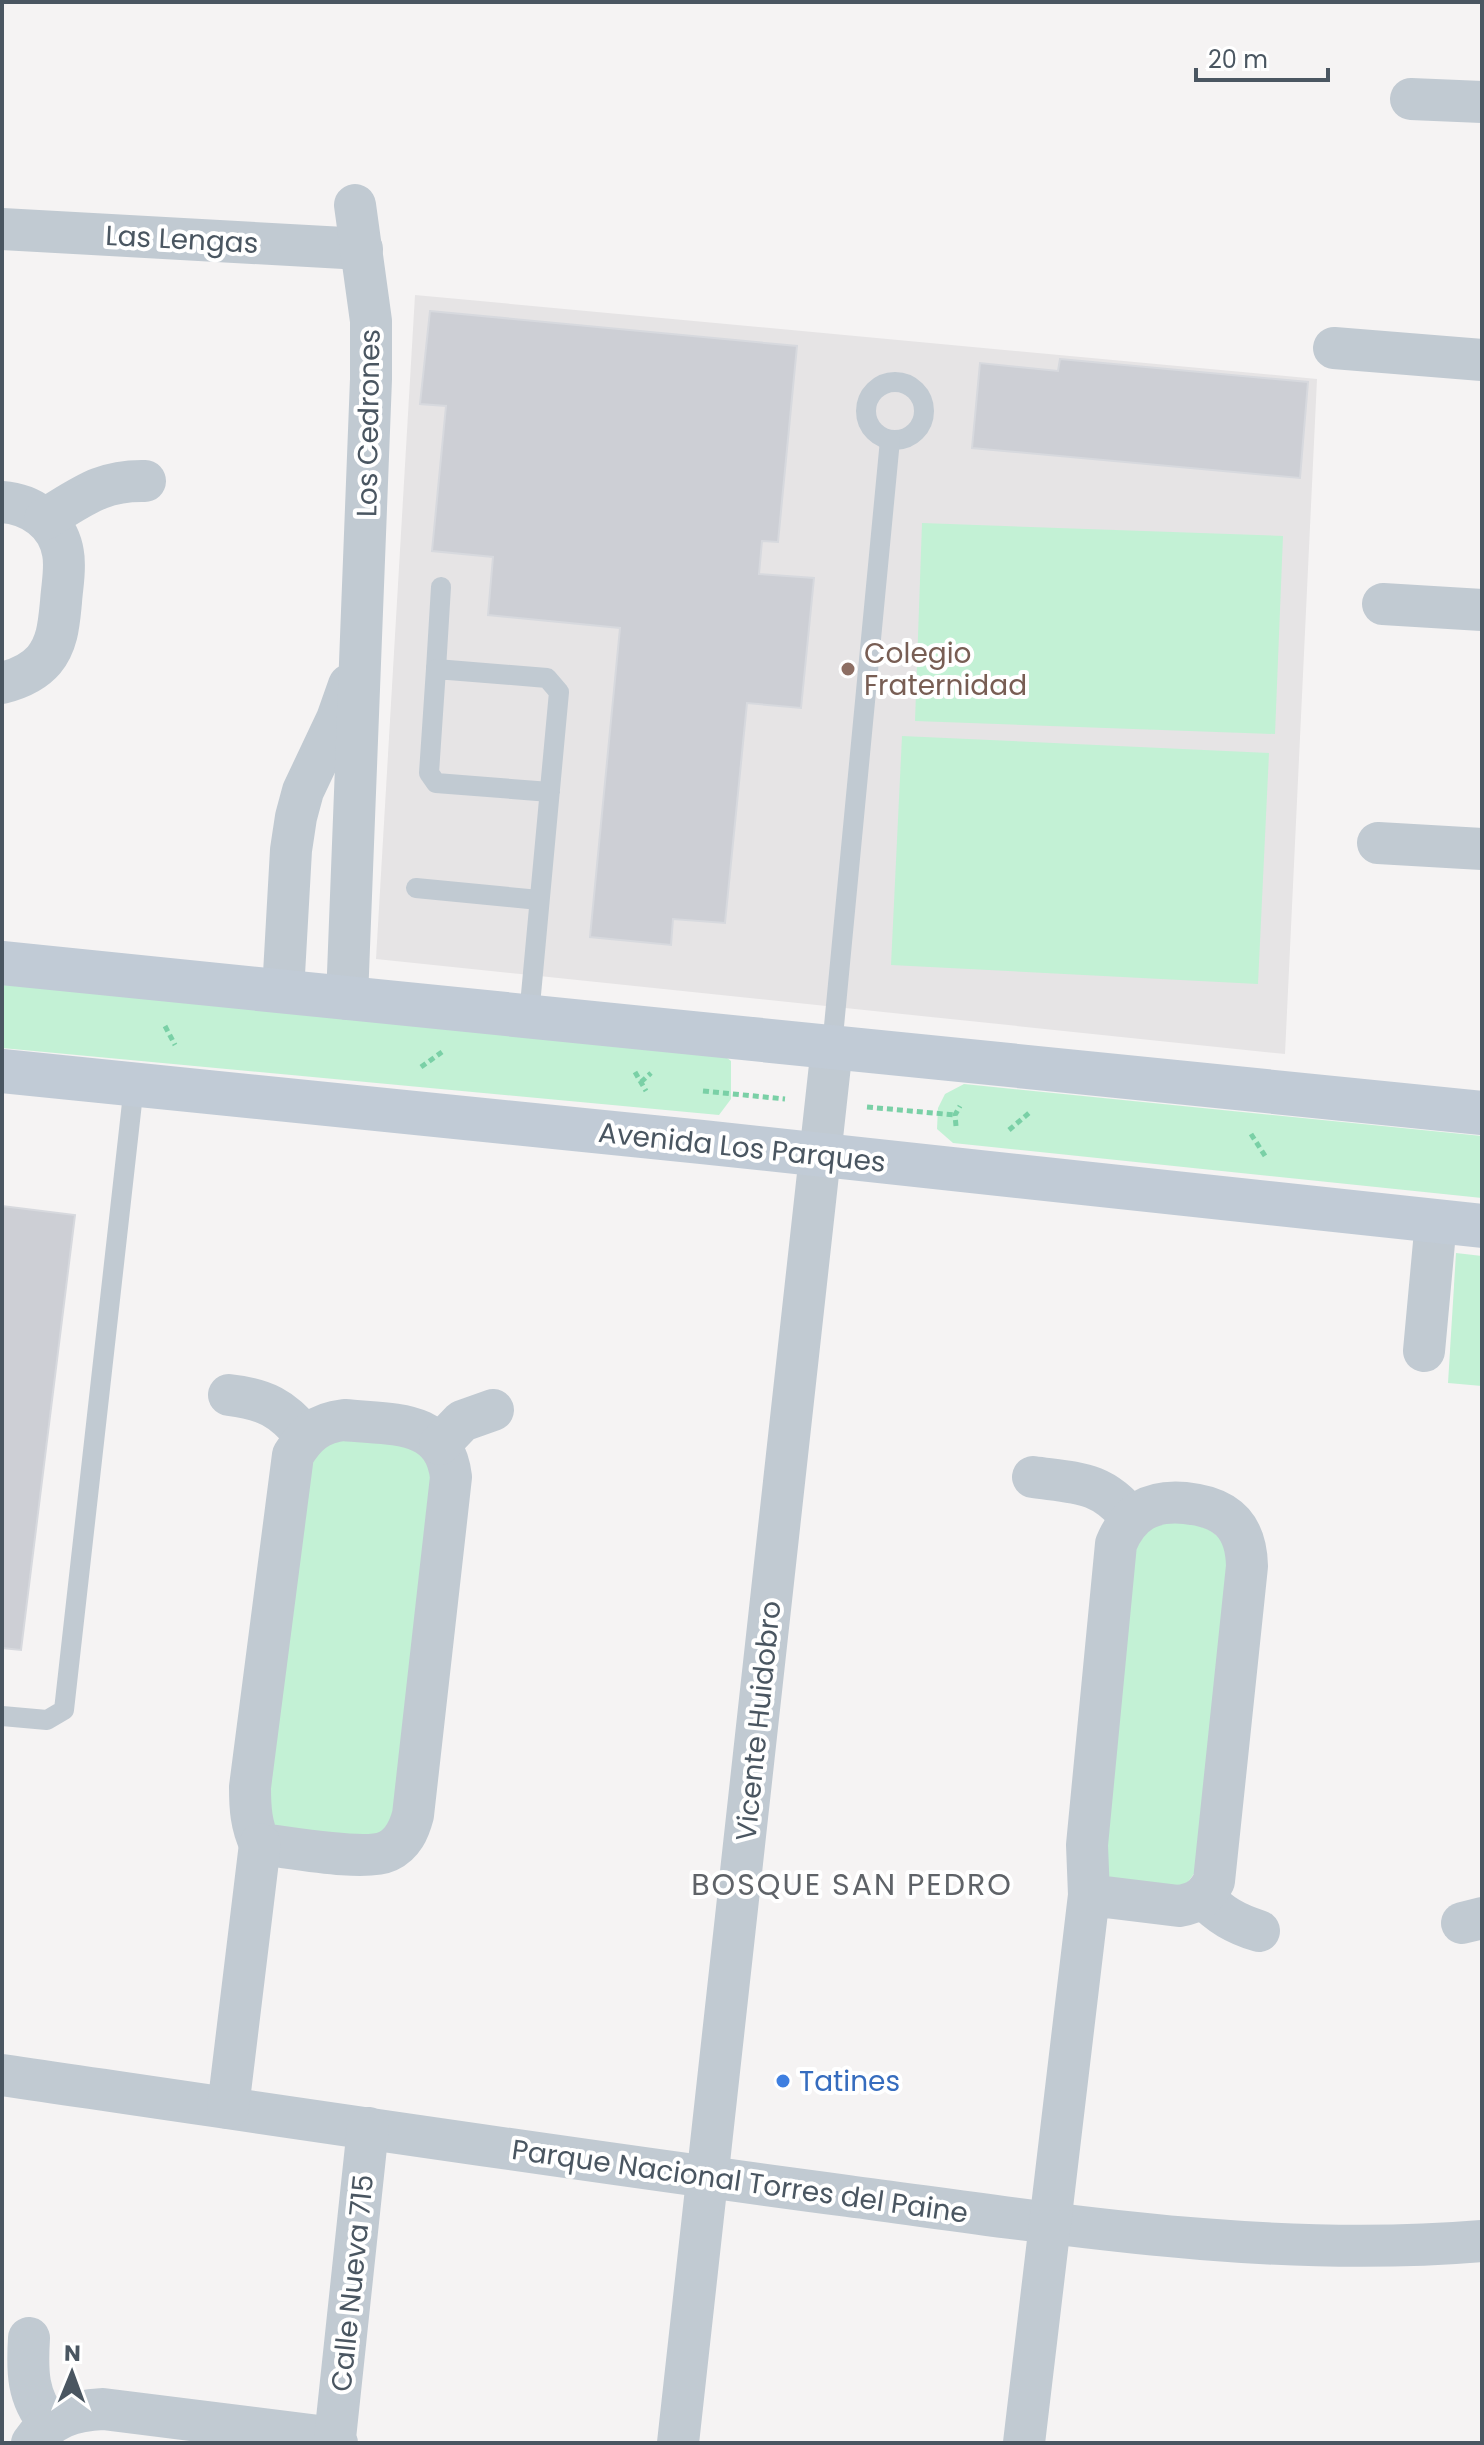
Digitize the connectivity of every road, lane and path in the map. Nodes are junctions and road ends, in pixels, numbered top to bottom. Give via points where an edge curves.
1 (1411, 99) dead end
2 (1482, 102) edge
3 (355, 205) dead end
4 (2, 229) edge
5 (362, 249) junction
6 (1334, 348) dead end
7 (1482, 360) edge
8 (890, 440) dead end
9 (145, 481) dead end
10 (2, 502) edge
11 (45, 519) junction
12 (441, 587) dead end
13 (1383, 604) dead end
14 (1482, 610) edge
15 (361, 641) junction
16 (436, 669) junction
17 (10, 681) edge
18 (550, 792) junction
19 (1378, 843) dead end
20 (1482, 849) edge
21 (416, 888) dead end
22 (539, 900) junction
23 (2, 963) edge
24 (283, 992) junction
25 (347, 999) junction
26 (529, 1016) junction
27 (161, 1019) dead end
28 (832, 1047) junction
29 (448, 1048) dead end
30 (177, 1049) dead end
31 (629, 1064) dead end
32 (2, 1071) edge
33 (415, 1071) dead end
34 (652, 1072) dead end
35 (641, 1082) junction
36 (134, 1085) junction
37 (704, 1085) dead end
38 (648, 1094) dead end
39 (702, 1096) dead end
40 (965, 1101) dead end
41 (1031, 1111) dead end
42 (1482, 1113) edge
43 (1247, 1130) dead end
44 (959, 1134) dead end
45 (1001, 1138) dead end
46 (821, 1155) junction
47 (1272, 1166) dead end
48 (1436, 1221) junction
49 (1482, 1226) edge
50 (1424, 1351) dead end
51 (229, 1395) dead end
52 (493, 1410) dead end
53 (305, 1436) junction
54 (440, 1444) junction
55 (1033, 1477) dead end
56 (1131, 1518) junction
57 (2, 1716) edge
58 (260, 1844) junction
59 (1089, 1895) junction
60 (1203, 1897) junction
61 (1259, 1931) dead end
62 (2, 2075) edge
63 (228, 2108) junction
64 (368, 2128) junction
65 (707, 2177) junction
66 (1049, 2223) junction
67 (1482, 2241) edge
68 (29, 2338) dead end
69 (41, 2433) edge
70 (336, 2440) edge
71 (678, 2443) edge
72 (1024, 2443) edge

1 - 2 street
3 - 5 street, Los Cedrones
4 - 5 street, Las Lengas
5 - 15 street, Los Cedrones via 371,321 371,379
6 - 7 street
8 - 28 lane
9 - 11 street via 103,485
10 - 11 street via 23,506
11 - 17 street via 63,553 58,631 45,659
12 - 16 lane
13 - 14 street
15 - 24 street, Los Cedrones via 337,719 296,817
15 - 25 street, Los Cedrones
16 - 18 lane via 547,678 559,692
16 - 18 lane via 429,773 436,783
18 - 22 lane
19 - 20 street
21 - 22 lane
22 - 26 lane
23 - 24 main road
24 - 25 main road
25 - 26 main road
26 - 28 main road
27 - 30 path
28 - 42 main road
28 - 46 street, Vicente Huidobro
29 - 33 path
31 - 35 path
32 - 36 main road, Avenida Los Parques
34 - 35 path
35 - 38 path
36 - 46 main road, Avenida Los Parques
36 - 57 lane via 64,1710 47,1720
37 - 39 path
40 - 44 path via 955,1115
41 - 45 path
43 - 47 path
46 - 48 main road, Avenida Los Parques
46 - 65 street, Vicente Huidobro
48 - 49 main road, Avenida Los Parques
48 - 50 street
51 - 53 street via 276,1408
52 - 54 street via 462,1421
53 - 54 street via 328,1422 344,1420 422,1430
53 - 58 street via 290,1469 250,1787
54 - 58 street via 451,1477 409,1828 389,1851 364,1856
55 - 56 street via 1096,1488
56 - 59 street via 1116,1544 1087,1845
56 - 60 street via 1155,1504 1205,1505 1236,1526 1246,1552 1216,1871
58 - 63 street
59 - 60 street via 1179,1906
59 - 66 street
60 - 61 street via 1226,1918
62 - 63 street, Parque Nacional Torres del Paine
63 - 64 street, Parque Nacional Torres del Paine
64 - 65 street, Parque Nacional Torres del Paine
64 - 70 street, Calle Nueva 715
65 - 66 street, Parque Nacional Torres del Paine
65 - 71 street, Vicente Huidobro
66 - 67 street, Parque Nacional Torres del Paine via 1289,2246
66 - 72 street
68 - 69 street via 27,2372
69 - 70 street via 66,2414 103,2409

